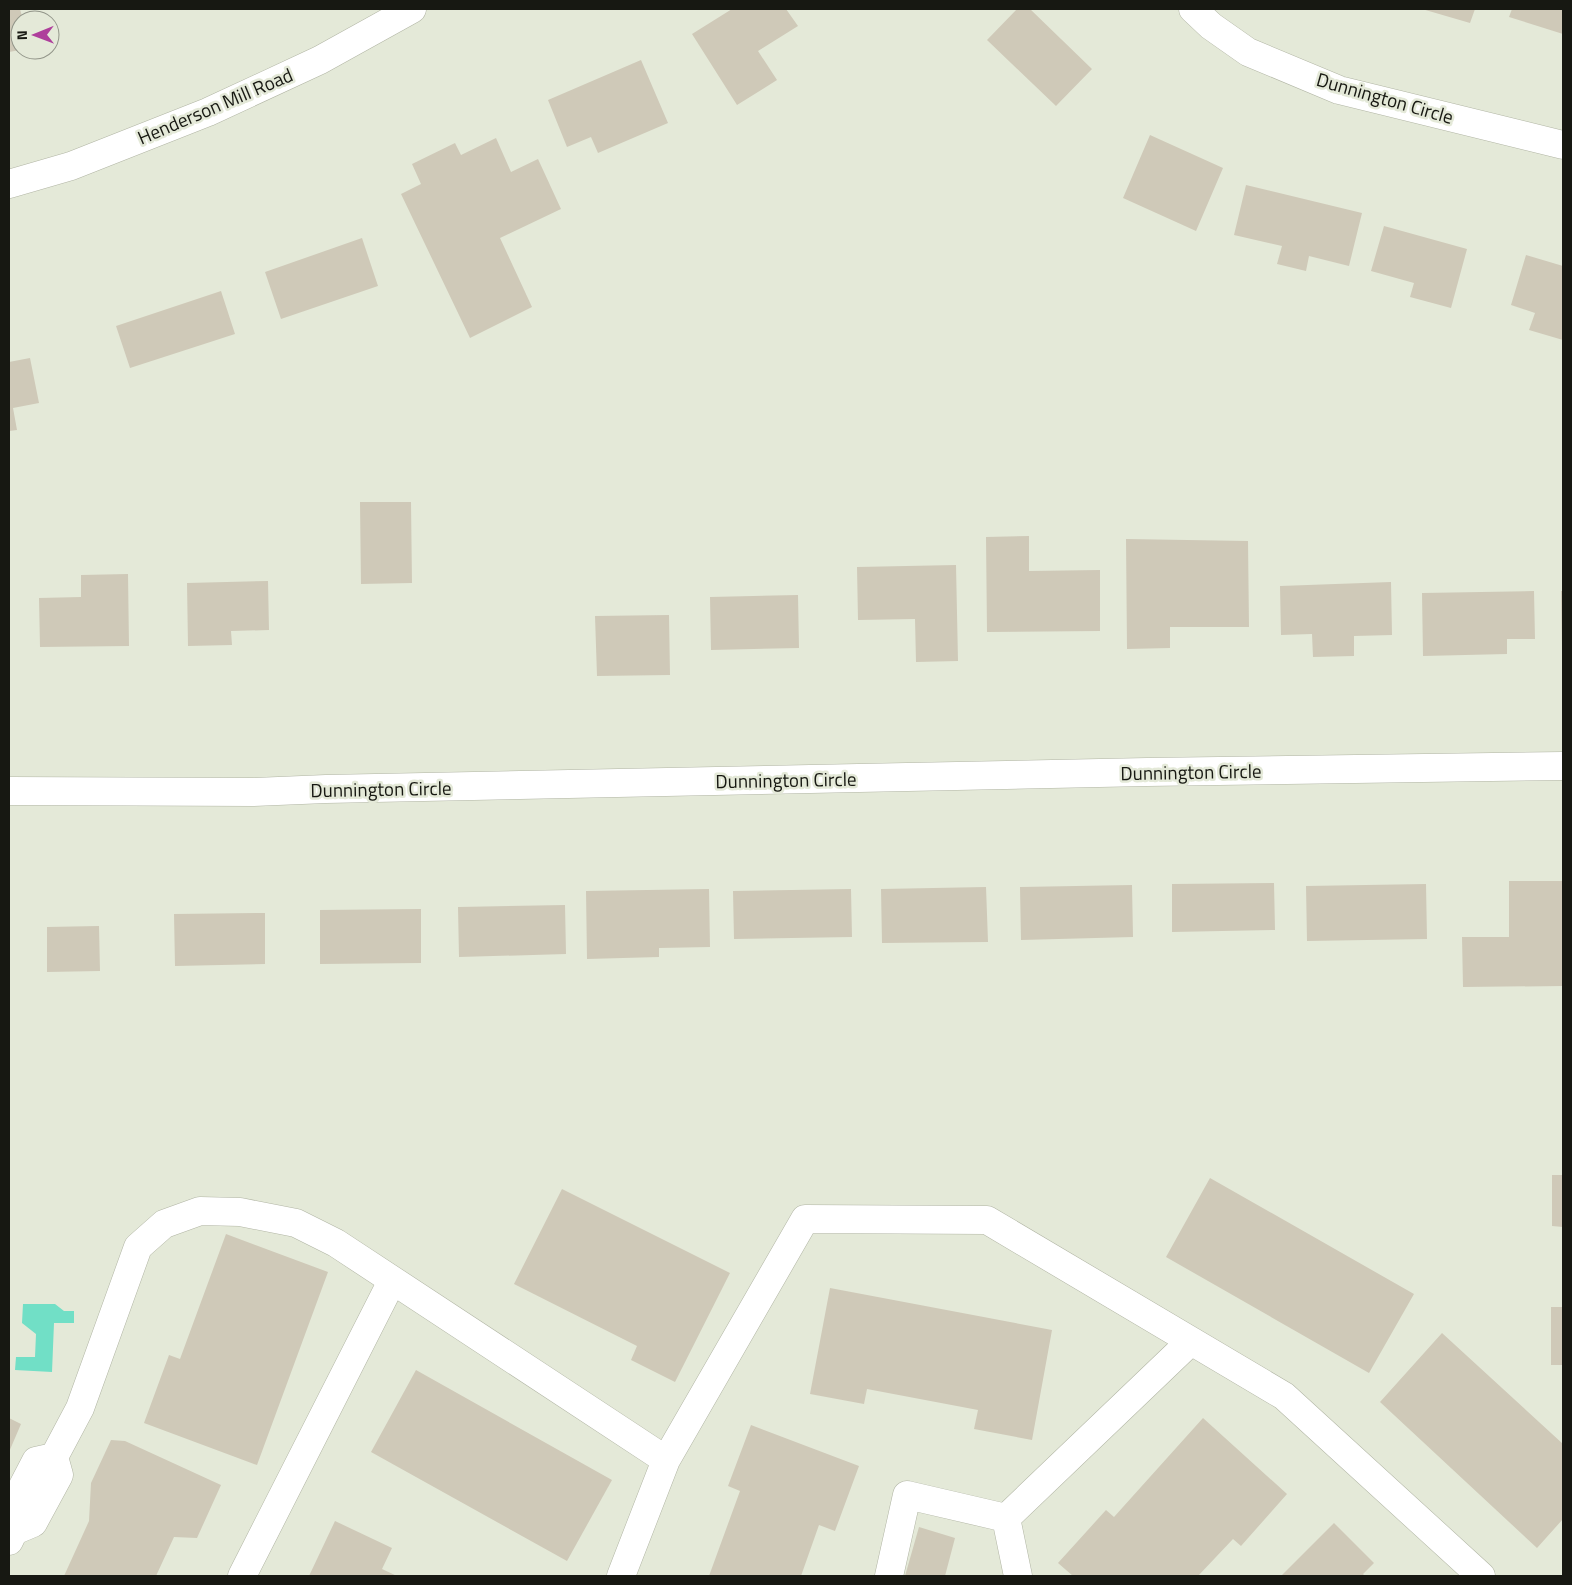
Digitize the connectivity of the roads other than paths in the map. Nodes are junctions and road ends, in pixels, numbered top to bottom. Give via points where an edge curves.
1 (412, 9) edge
2 (1193, 9) edge
3 (1563, 145) edge
4 (9, 184) edge
5 (1563, 766) edge
6 (9, 791) edge
7 (392, 1281) junction
8 (1190, 1341) junction
9 (666, 1460) junction
10 (1006, 1518) junction
11 (11, 1536) edge
12 (242, 1576) edge
13 (621, 1576) edge
14 (889, 1576) edge
15 (1018, 1576) edge
16 (1481, 1576) edge

1 - 4 street, Henderson Mill Road via 320,60 208,112 72,166
2 - 3 street, Dunnington Circle via 1248,52 1339,90
5 - 6 street, Dunnington Circle via 253,792
7 - 9 street
7 - 11 street via 336,1243 296,1223 240,1212 200,1211 164,1224 138,1247 80,1408 54,1457 36,1462 11,1509
7 - 12 street
8 - 9 street via 987,1220 805,1219
8 - 10 street
8 - 16 street via 1284,1396
9 - 13 street
10 - 14 street via 907,1495
10 - 15 street

